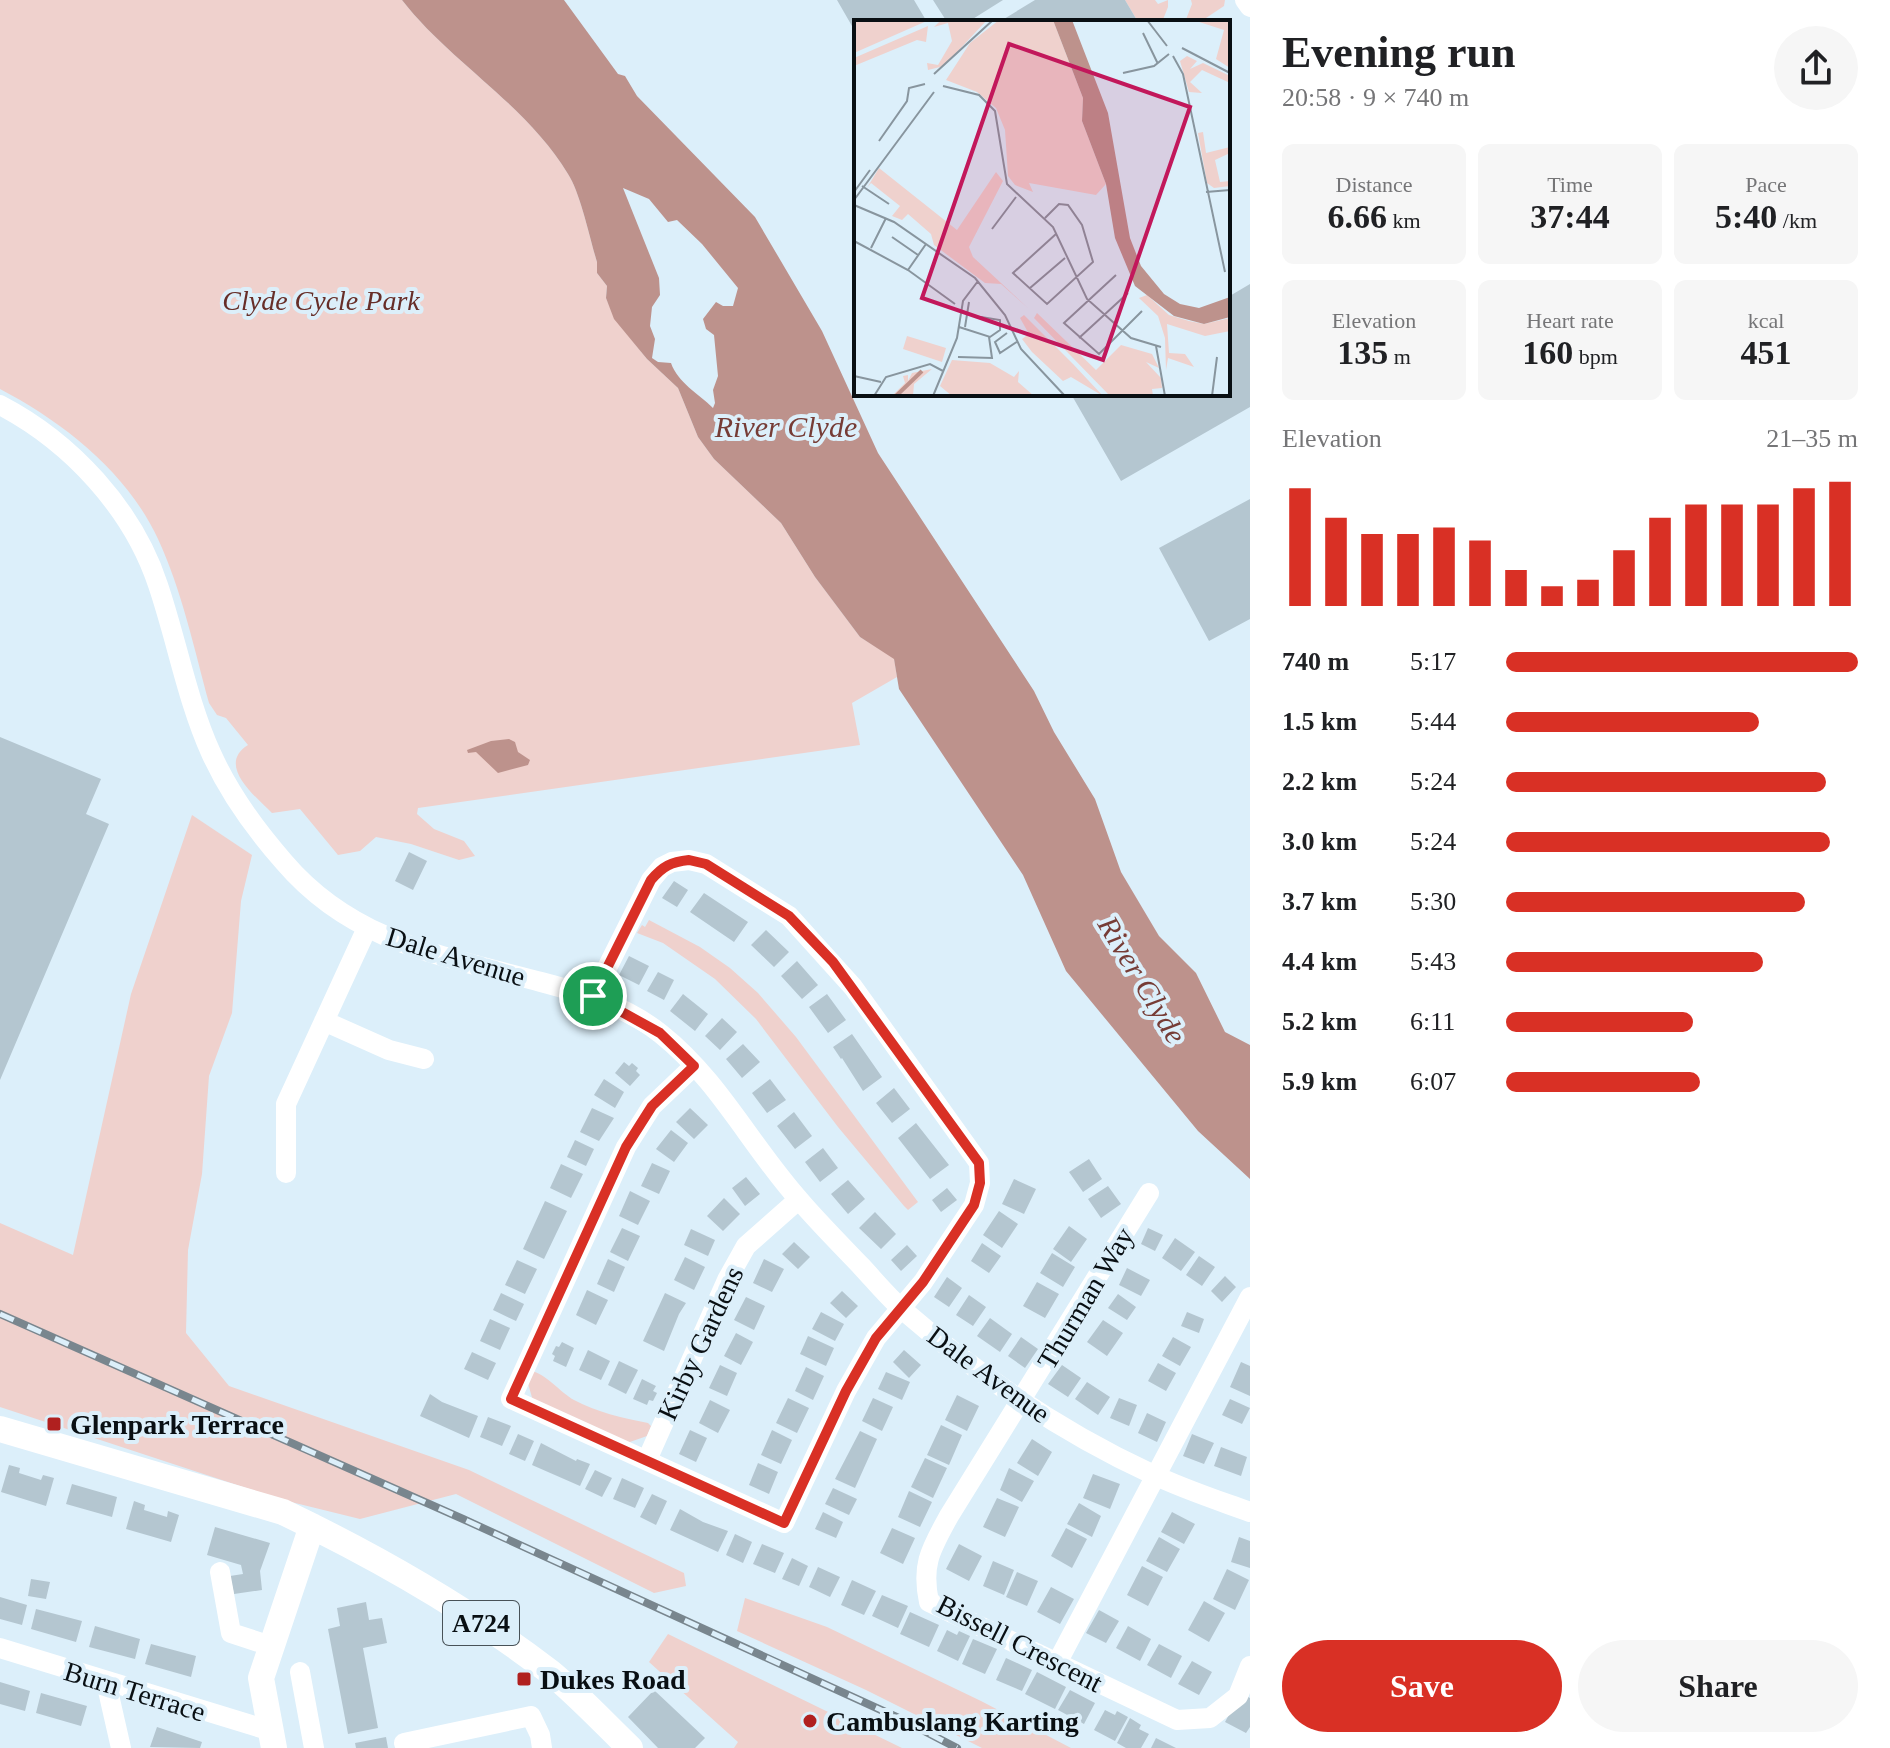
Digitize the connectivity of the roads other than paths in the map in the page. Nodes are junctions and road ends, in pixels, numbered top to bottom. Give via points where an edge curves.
1 (1245, 0) edge
2 (1250, 7) edge
3 (0, 405) edge
4 (367, 928) junction
5 (593, 996) junction
6 (324, 1021) junction
7 (424, 1059) dead end
8 (694, 1066) junction
9 (286, 1173) dead end
10 (1149, 1193) dead end
11 (798, 1200) junction
12 (1250, 1297) edge
13 (900, 1308) junction
14 (1021, 1403) junction
15 (0, 1429) edge
16 (647, 1460) junction
17 (1155, 1476) junction
18 (1250, 1512) edge
19 (312, 1526) junction
20 (220, 1572) dead end
21 (271, 1646) junction
22 (0, 1648) edge
23 (1057, 1663) junction
24 (1250, 1666) edge
25 (300, 1672) dead end
26 (106, 1682) junction
27 (273, 1739) edge
28 (404, 1743) dead end
29 (121, 1748) edge
30 (314, 1748) edge
31 (542, 1748) edge
32 (630, 1748) edge

1 - 2 street
3 - 4 street, Dale Avenue via 59,442 105,490 157,580 210,752 237,802 286,865 336,910
4 - 5 street, Dale Avenue via 410,947
4 - 6 street
5 - 8 street, Dale Avenue via 660,1033
5 - 13 street via 651,880 672,862 706,864 789,916 853,987 979,1163 974,1205
6 - 7 street via 389,1050
6 - 9 street via 286,1104
8 - 11 street, Dale Avenue via 724,1098
8 - 16 street via 652,1106 626,1147 511,1399
10 - 14 street, Thurman Way
11 - 13 street, Dale Avenue
11 - 16 street, Kirby Gardens via 746,1246
12 - 17 street
13 - 14 street, Dale Avenue
13 - 16 street via 846,1391 784,1523
14 - 17 street, Dale Avenue
14 - 23 street, Bissell Crescent via 949,1516 924,1578 929,1602
15 - 19 main road, A724 via 283,1512
17 - 18 street, Dale Avenue
17 - 23 street
19 - 21 main road
19 - 32 main road, A724 via 452,1603 552,1674
20 - 21 street via 231,1633
21 - 27 main road via 261,1678
22 - 26 street, Burn Terrace
23 - 24 street, Bissell Crescent via 1177,1720 1210,1718 1238,1696
25 - 30 street
26 - 27 street, Burn Terrace
26 - 29 street
28 - 31 street via 531,1716

